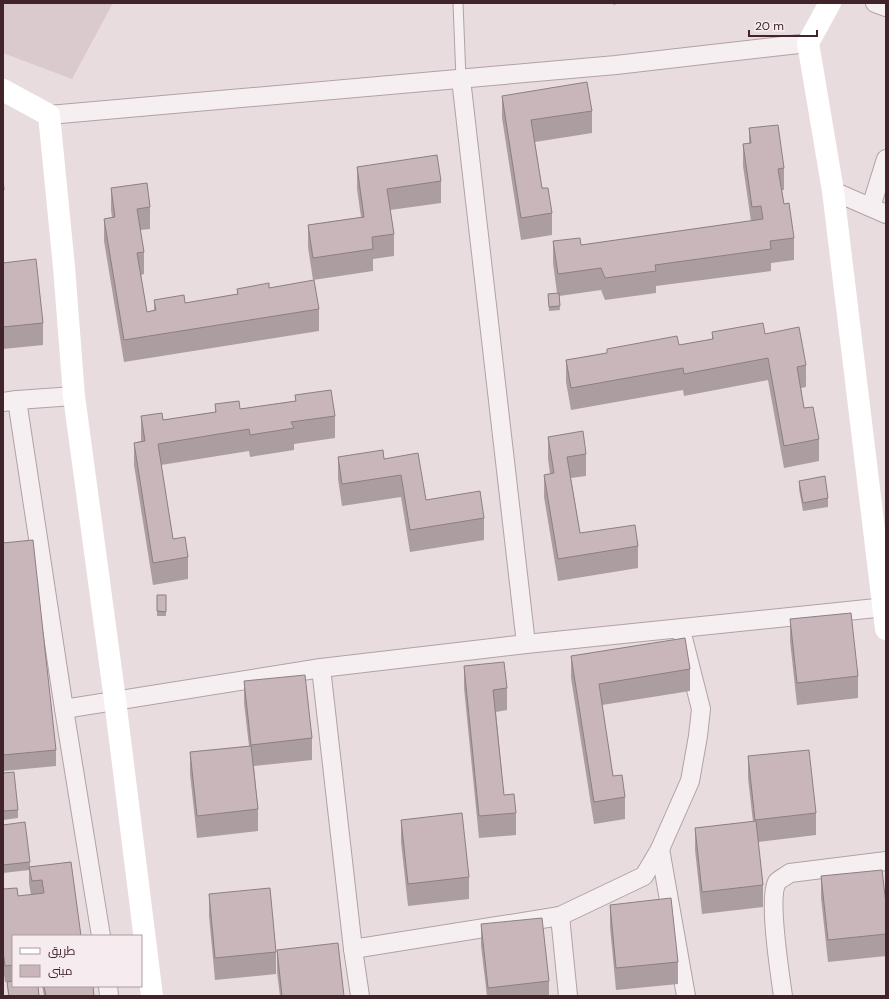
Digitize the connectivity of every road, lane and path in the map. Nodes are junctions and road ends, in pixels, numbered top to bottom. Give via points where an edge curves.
1 (458, 3) edge
2 (830, 3) edge
3 (875, 3) edge
4 (886, 7) edge
5 (808, 43) junction
6 (461, 79) junction
7 (3, 90) edge
8 (49, 115) junction
9 (886, 159) edge
10 (833, 191) junction
11 (878, 210) edge
12 (74, 396) junction
13 (10, 401) edge
14 (884, 607) edge
15 (681, 628) junction
16 (886, 628) edge
17 (526, 644) junction
18 (321, 668) junction
19 (115, 700) junction
20 (64, 708) junction
21 (660, 849) junction
22 (886, 861) edge
23 (560, 916) junction
24 (101, 935) edge
25 (352, 949) junction
26 (152, 996) edge
27 (360, 996) edge
28 (568, 996) edge
29 (686, 996) edge
30 (783, 996) edge

1 - 6 lane
2 - 5 street
3 - 4 street
5 - 6 street via 616,65
5 - 10 street
6 - 8 street
6 - 17 street
7 - 8 street
8 - 12 street
9 - 11 street
10 - 11 street
10 - 14 street
12 - 13 street
12 - 19 street
13 - 20 street
14 - 15 street
14 - 16 street
15 - 17 street
15 - 21 street via 701,709 690,781
17 - 18 street
18 - 19 street
18 - 25 street
19 - 20 street
19 - 26 street
20 - 24 street
21 - 23 street via 644,876
21 - 29 street
22 - 30 street via 790,873 778,882 774,895 774,919
23 - 25 street
23 - 28 street
25 - 27 street

